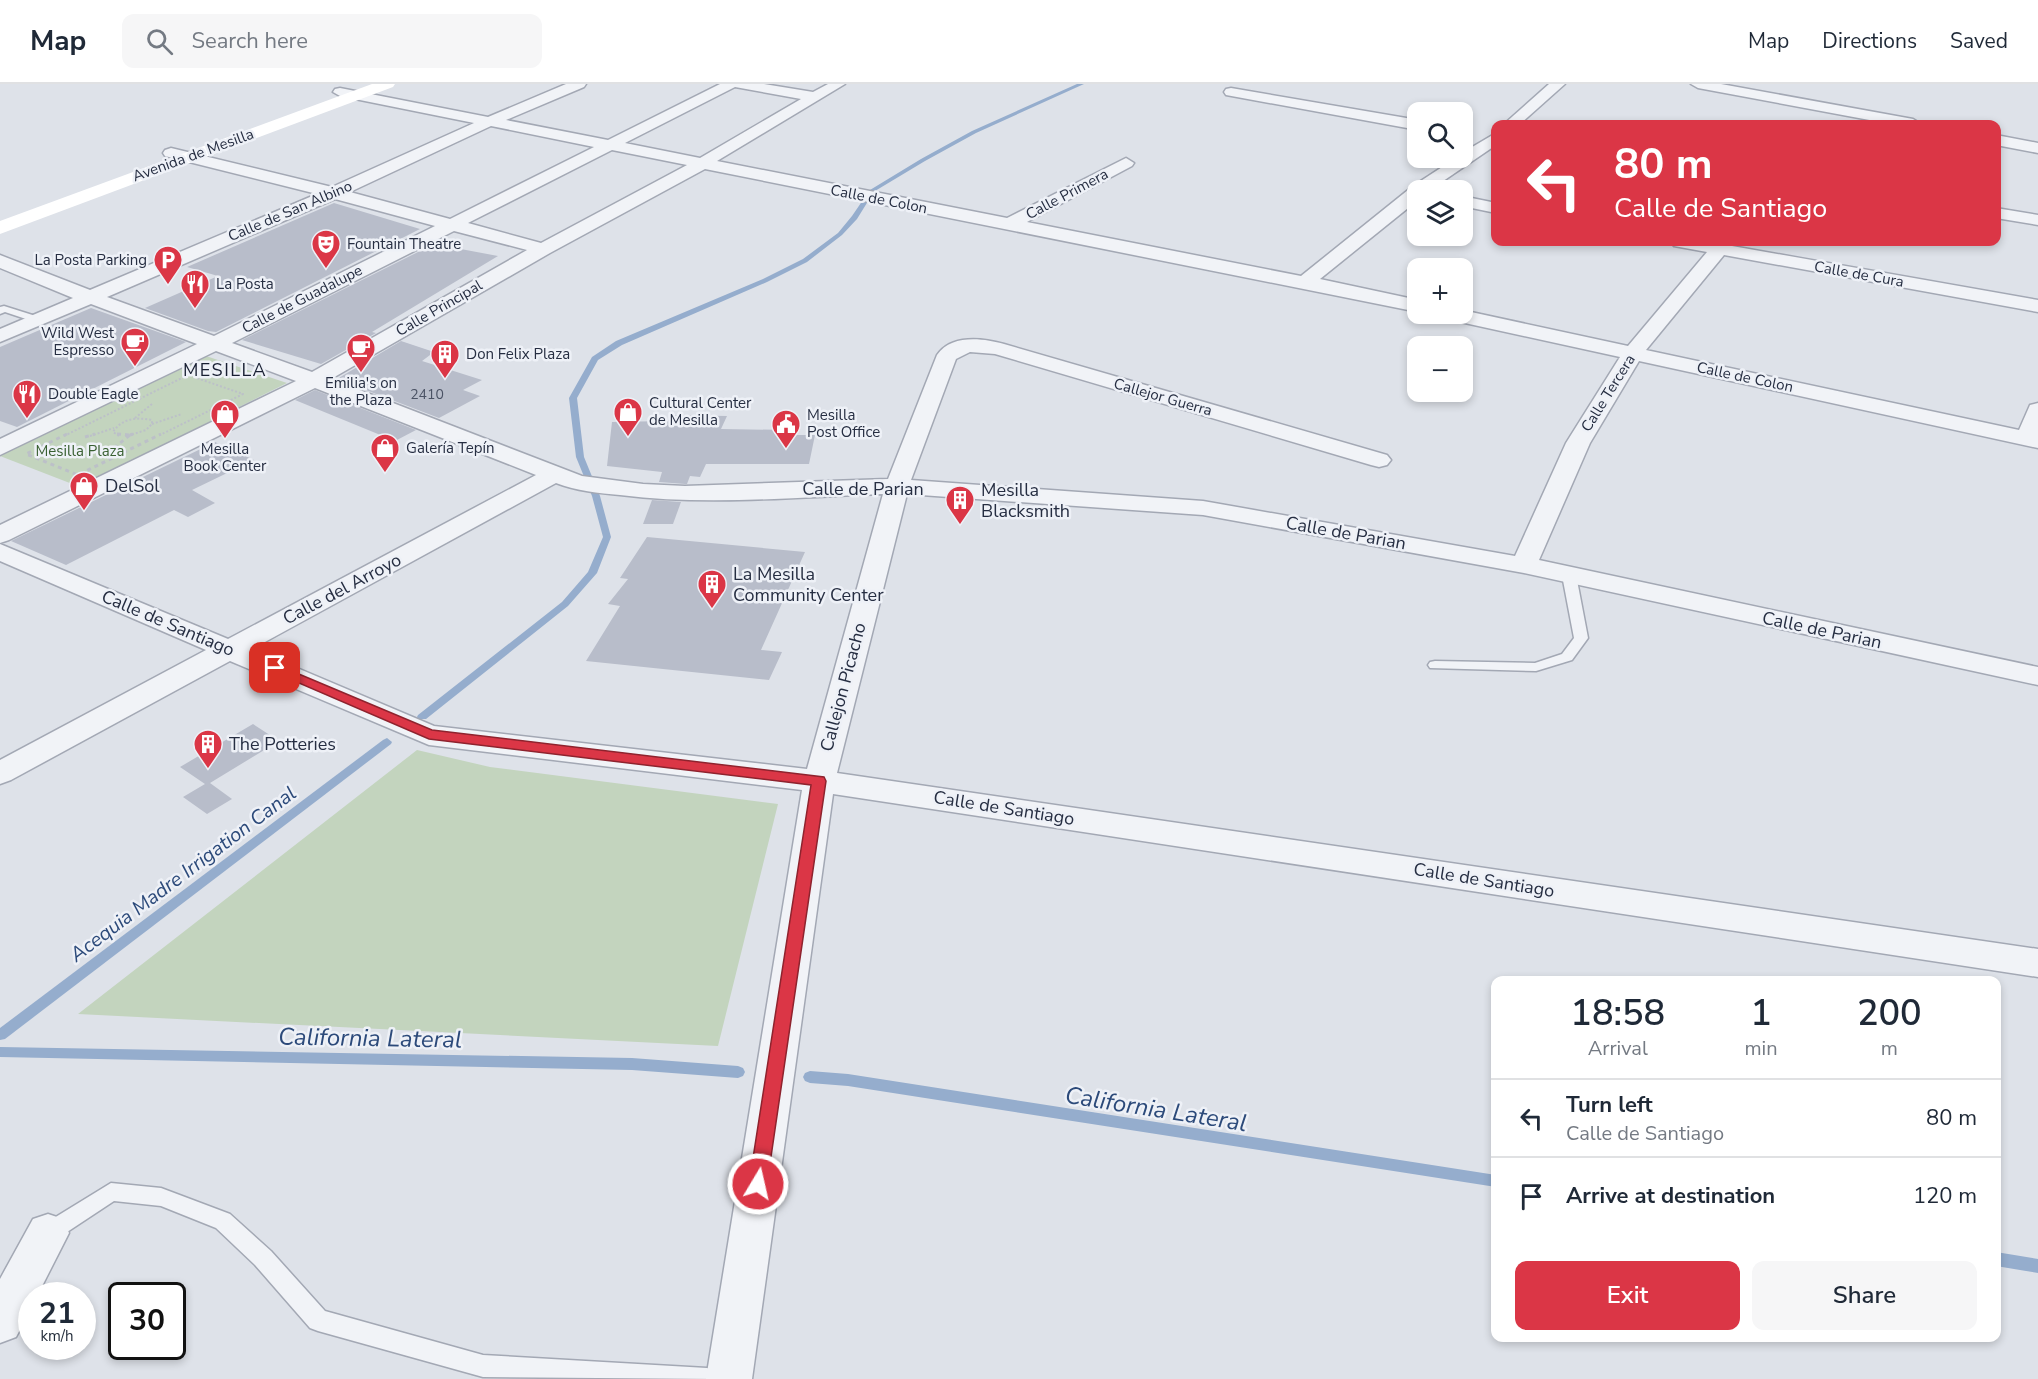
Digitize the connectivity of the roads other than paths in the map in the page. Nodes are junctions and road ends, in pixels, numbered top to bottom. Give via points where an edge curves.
1 (387, 84) edge
2 (579, 84) edge
3 (731, 84) edge
4 (739, 84) edge
5 (838, 84) edge
6 (1558, 84) edge
7 (1698, 84) edge
8 (352, 91) edge
9 (1231, 92) dead end
10 (814, 98) junction
11 (1824, 108) junction
12 (1516, 120) edge
13 (1814, 120) edge
14 (1891, 120) edge
15 (488, 122) junction
16 (1407, 123) edge
17 (1473, 134) dead end
18 (1491, 137) edge
19 (1491, 141) edge
20 (2001, 141) edge
21 (610, 146) junction
22 (2038, 148) edge
23 (179, 155) junction
24 (1126, 163) dead end
25 (701, 164) junction
26 (1435, 180) edge
27 (334, 193) junction
28 (1407, 200) edge
29 (1473, 203) edge
30 (1491, 206) edge
31 (2001, 214) edge
32 (0, 216) edge
33 (2038, 220) edge
34 (1009, 224) junction
35 (451, 225) junction
36 (0, 228) edge
37 (1721, 246) edge
38 (1727, 246) edge
39 (543, 249) junction
40 (0, 261) edge
41 (1305, 282) junction
42 (89, 297) junction
43 (1407, 304) edge
44 (2038, 306) edge
45 (0, 311) edge
46 (1473, 319) edge
47 (38, 320) junction
48 (0, 336) edge
49 (214, 344) junction
50 (1633, 352) junction
51 (947, 355) joint
52 (314, 380) junction
53 (2038, 410) edge
54 (2033, 440) edge
55 (0, 447) edge
56 (1379, 460) dead end
57 (556, 473) junction
58 (897, 486) junction
59 (0, 535) edge
60 (0, 552) edge
61 (1524, 565) junction
62 (1569, 575) junction
63 (231, 649) junction
64 (1436, 665) dead end
65 (2038, 676) edge
66 (0, 773) edge
67 (819, 781) junction
68 (2038, 963) edge
69 (48, 1233) joint
70 (0, 1322) edge
71 (707, 1379) edge
72 (729, 1379) edge

1 - 8 main road, Avenida de Mesilla
2 - 15 street, Calle de San Albino
3 - 21 street, Calle de Guadalupe
4 - 10 street
5 - 10 street, Calle Principal
6 - 12 street
7 - 11 street
8 - 15 street, Calle de Colon
8 - 23 main road, Avenida de Mesilla
9 - 16 street
10 - 25 street, Calle Principal
11 - 13 street
11 - 14 street
15 - 21 street, Calle de Colon
15 - 27 street, Calle de San Albino
17 - 18 street
19 - 26 street
20 - 22 street
21 - 25 street, Calle de Colon
21 - 35 street, Calle de Guadalupe
23 - 27 street
23 - 32 main road, Avenida de Mesilla
23 - 36 main road, Avenida de Mesilla
24 - 34 street, Calle Primera
25 - 34 street, Calle de Colon
25 - 39 street, Calle Principal
27 - 35 street
27 - 42 street, Calle de San Albino
28 - 41 street
29 - 30 street
31 - 33 street
34 - 41 street, Calle de Colon
35 - 39 street
35 - 49 street, Calle de Guadalupe
37 - 50 street, Calle Tercera
38 - 44 street, Calle de Cura
39 - 52 street, Calle Principal
40 - 42 street, Calle de Parian
41 - 43 street, Calle de Colon
42 - 47 street, Calle de San Albino
42 - 49 street, Calle de Parian
45 - 47 lane
46 - 50 street, Calle de Colon
47 - 48 street, Calle de San Albino
49 - 52 street, Calle de Parian
49 - 55 street, Calle de Guadalupe
50 - 54 street, Calle de Colon
50 - 61 street, Calle Tercera via 1578,443
51 - 56 street, Callejor Guerra via 968,345 997,348
51 - 58 street, Callejon Picacho
52 - 57 street, Calle de Parian
52 - 59 street, Calle Principal
53 - 54 street
57 - 58 street, Calle de Parian via 578,483 685,493
57 - 63 street, Calle del Arroyo
58 - 61 street, Calle de Parian via 1203,508
58 - 67 street, Callejon Picacho
60 - 63 street, Calle de Santiago
61 - 62 street, Calle de Parian
62 - 64 lane via 1581,638 1567,657 1536,667
62 - 65 street, Calle de Parian
63 - 66 street, Calle del Arroyo
63 - 67 street, Calle de Santiago via 429,735
67 - 68 street, Calle de Santiago
67 - 72 street, Callejon Picacho
69 - 70 street
69 - 71 lane via 111,1192 161,1197 223,1221 263,1258 318,1320 483,1366

